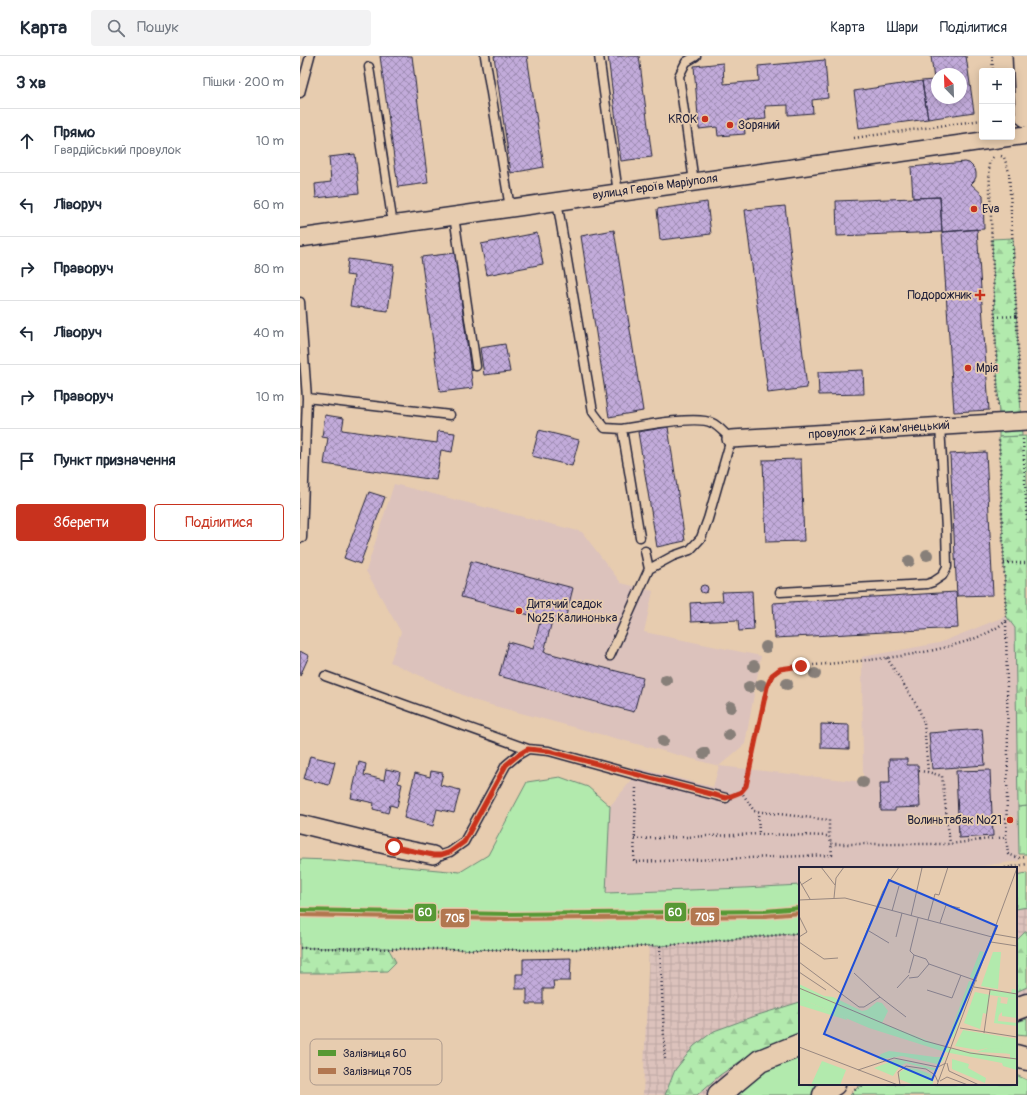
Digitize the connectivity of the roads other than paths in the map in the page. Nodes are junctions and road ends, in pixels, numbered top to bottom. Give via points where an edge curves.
1 (310, 56) edge
2 (485, 56) edge
3 (599, 56) edge
4 (696, 56) edge
5 (1024, 56) edge
6 (370, 67) dead end
7 (300, 94) edge
8 (1027, 116) edge
9 (1027, 135) edge
10 (1015, 137) edge
11 (991, 140) edge
12 (694, 182) junction
13 (618, 193) junction
14 (557, 202) junction
15 (510, 208) junction
16 (454, 216) junction
17 (393, 225) junction
18 (300, 238) edge
19 (300, 302) edge
20 (476, 366) dead end
21 (307, 398) junction
22 (450, 415) dead end
23 (1024, 421) edge
24 (940, 426) junction
25 (622, 429) junction
26 (731, 439) junction
27 (640, 537) dead end
28 (302, 538) dead end
29 (645, 551) dead end
30 (648, 569) junction
31 (780, 592) dead end
32 (610, 656) dead end
33 (325, 676) dead end
34 (528, 749) junction
35 (726, 798) road end
36 (300, 824) edge
37 (433, 855) joint
38 (1027, 1006) edge
39 (1017, 1009) edge
40 (799, 1044) edge
41 (1017, 1056) edge
42 (1027, 1059) edge
43 (832, 1085) edge
44 (719, 1095) edge
45 (824, 1095) edge

1 - 7 lane
2 - 15 lane
3 - 13 lane
4 - 12 lane via 686,62 679,76
5 - 8 main road
6 - 17 lane
9 - 10 street, вулиця Героїв Маріуполя
11 - 12 street, вулиця Героїв Маріуполя
12 - 13 street, вулиця Героїв Маріуполя
13 - 14 street, вулиця Героїв Маріуполя
14 - 15 street, вулиця Героїв Маріуполя
14 - 25 lane via 593,412 605,428
15 - 16 street, вулиця Героїв Маріуполя
16 - 17 street, вулиця Героїв Маріуполя
16 - 20 lane
17 - 18 street, вулиця Героїв Маріуполя
19 - 21 lane
21 - 22 lane
21 - 28 lane
23 - 24 street, провулок 2-й Кам'янецький
24 - 26 street, провулок 2-й Кам'янецький
24 - 31 lane via 947,567 942,576 927,584
25 - 26 lane via 701,420 712,422
25 - 27 lane
26 - 30 lane via 701,538 690,550
29 - 30 lane
30 - 32 lane
33 - 34 lane
34 - 35 lane via 548,751
34 - 37 lane via 506,765 464,842 450,852
36 - 37 street
38 - 39 main road
40 - 44 main road via 760,1061
41 - 42 main road
43 - 45 main road

